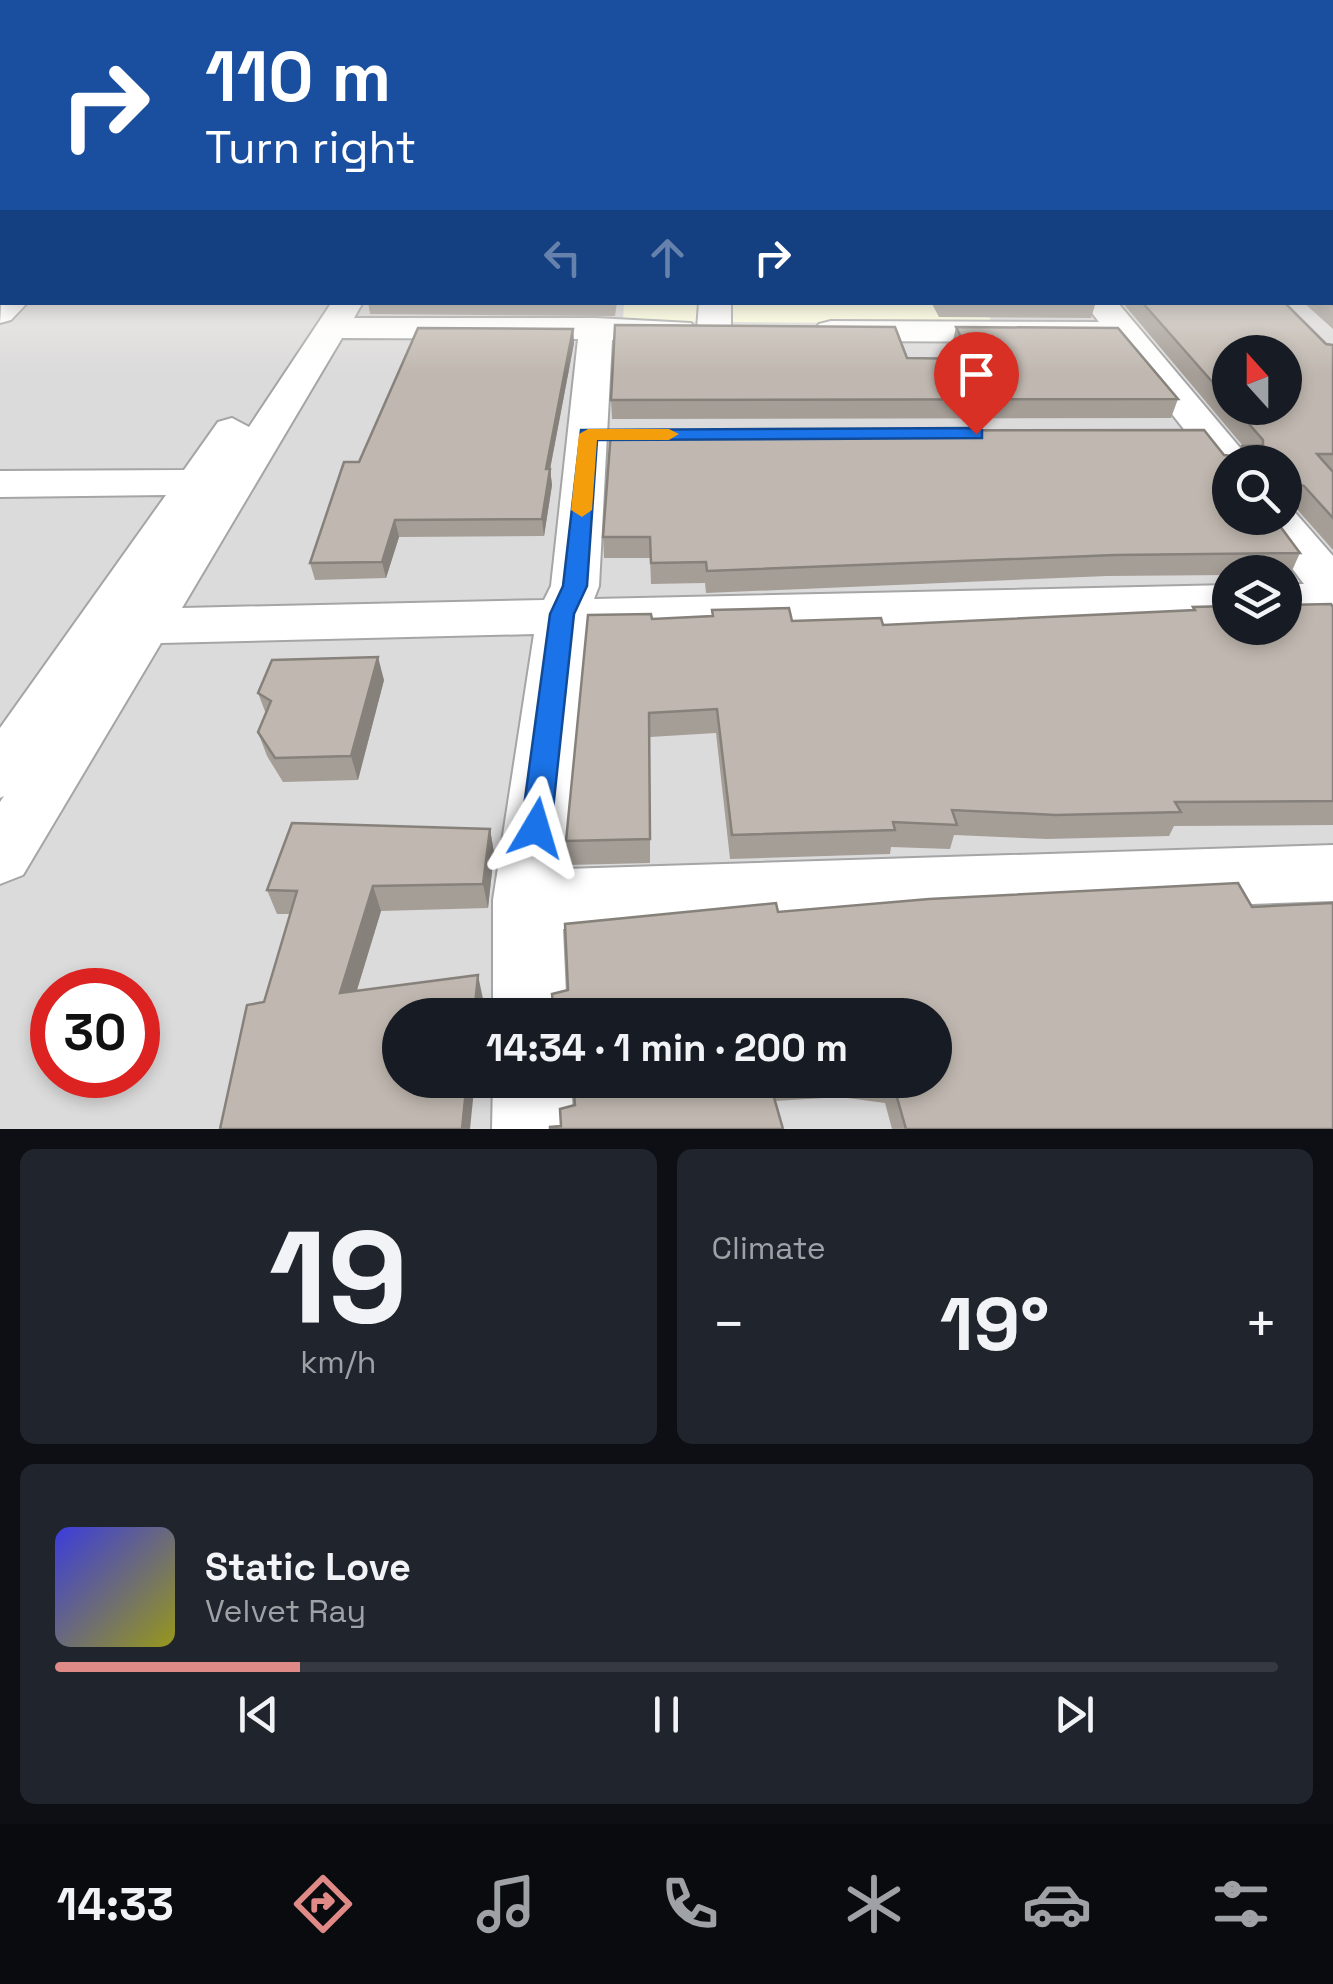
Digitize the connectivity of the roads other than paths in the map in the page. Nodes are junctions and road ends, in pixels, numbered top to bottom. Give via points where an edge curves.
1 (1102, 305) edge
2 (333, 311) edge
3 (715, 316) edge
4 (596, 328) junction
5 (753, 330) edge
6 (792, 330) edge
7 (1122, 332) junction
8 (1203, 443) edge
9 (216, 482) junction
10 (0, 484) edge
11 (1290, 535) edge
12 (1333, 587) edge
13 (1333, 599) edge
14 (1302, 600) edge
15 (1212, 601) edge
16 (562, 614) junction
17 (123, 628) junction
18 (0, 774) edge
19 (0, 856) edge
20 (1333, 873) edge
21 (527, 900) junction
22 (530, 998) edge
23 (532, 1098) edge
24 (533, 1129) edge

1 - 7 street
2 - 4 street
2 - 9 street
3 - 4 street
3 - 5 street
4 - 16 street via 607,434 575,586
6 - 7 street
7 - 8 street
9 - 10 street
9 - 17 street
11 - 12 street
13 - 14 street
15 - 16 street
16 - 17 street
16 - 21 street
17 - 18 street
17 - 19 street
20 - 21 street
21 - 22 street
23 - 24 street

